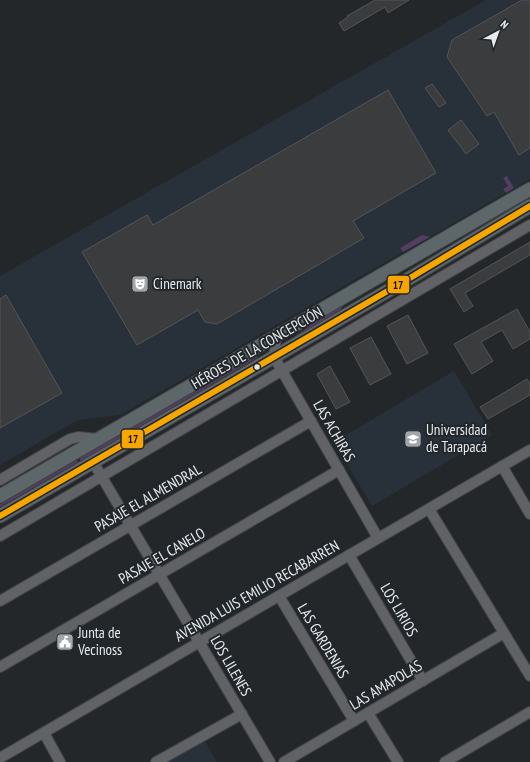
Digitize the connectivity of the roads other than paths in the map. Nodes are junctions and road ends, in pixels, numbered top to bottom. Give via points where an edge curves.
1 (530, 188) edge
2 (530, 206) edge
3 (530, 225) edge
4 (276, 336) junction
5 (274, 357) junction
6 (282, 370) junction
7 (311, 421) junction
8 (99, 439) junction
9 (530, 450) edge
10 (93, 462) junction
11 (502, 466) junction
12 (339, 470) junction
13 (102, 476) junction
14 (0, 480) edge
15 (0, 496) edge
16 (429, 509) junction
17 (530, 514) edge
18 (0, 516) edge
19 (131, 526) junction
20 (0, 536) edge
21 (378, 538) junction
22 (349, 555) junction
23 (160, 574) junction
24 (279, 596) junction
25 (0, 601) edge
26 (504, 633) junction
27 (200, 642) junction
28 (0, 668) edge
29 (530, 676) edge
30 (422, 681) junction
31 (530, 712) edge
32 (368, 713) junction
33 (242, 714) junction
34 (354, 721) junction
35 (44, 733) junction
36 (0, 758) edge
37 (60, 762) edge
38 (156, 762) edge
39 (270, 762) edge
40 (284, 762) edge
41 (398, 762) edge
42 (445, 762) edge

1 - 4 main road, HÉROES DE LA CONCEPCIÓN
2 - 5 main road, HÉROES DE LA CONCEPCIÓN
3 - 6 street, HÉROES DE LA CONCEPCIÓN
4 - 5 street
4 - 8 main road, HÉROES DE LA CONCEPCIÓN
5 - 6 street, LAS ACHIRAS
5 - 10 main road, HÉROES DE LA CONCEPCIÓN
6 - 7 street, LAS ACHIRAS
6 - 13 street, HÉROES DE LA CONCEPCIÓN
7 - 12 street, LAS ACHIRAS
7 - 19 street, PASAJE EL ALMENDRAL
8 - 14 street via 70,439
8 - 15 main road, HÉROES DE LA CONCEPCIÓN
9 - 11 street, AVENIDA LUIS EMILIO RECABARREN
10 - 13 street, LOS LILENES
10 - 18 main road, HÉROES DE LA CONCEPCIÓN
11 - 16 street, AVENIDA LUIS EMILIO RECABARREN
11 - 17 street
12 - 21 street, LAS ACHIRAS
12 - 23 street, PASAJE EL CANELO
13 - 19 street, LOS LILENES
13 - 20 street, HÉROES DE LA CONCEPCIÓN
16 - 21 street, AVENIDA LUIS EMILIO RECABARREN
16 - 26 street
19 - 23 street, LOS LILENES
19 - 25 street, PASAJE EL ALMENDRAL
21 - 22 street, AVENIDA LUIS EMILIO RECABARREN
22 - 24 street, AVENIDA LUIS EMILIO RECABARREN
22 - 30 street, LOS LIRIOS
23 - 27 street, LOS LILENES
23 - 28 street, PASAJE EL CANELO
24 - 27 street, AVENIDA LUIS EMILIO RECABARREN
24 - 34 street, LAS GARDENIAS
26 - 29 street
26 - 30 street, LAS AMAPOLAS
27 - 33 street, LOS LILENES
27 - 35 street, AVENIDA LUIS EMILIO RECABARREN
30 - 32 street, LAS AMAPOLAS
31 - 42 street
32 - 34 street, LAS AMAPOLAS
32 - 41 street
33 - 38 street
33 - 39 street, LOS LILENES
34 - 40 street, LAS AMAPOLAS
35 - 36 street, AVENIDA LUIS EMILIO RECABARREN
35 - 37 street

